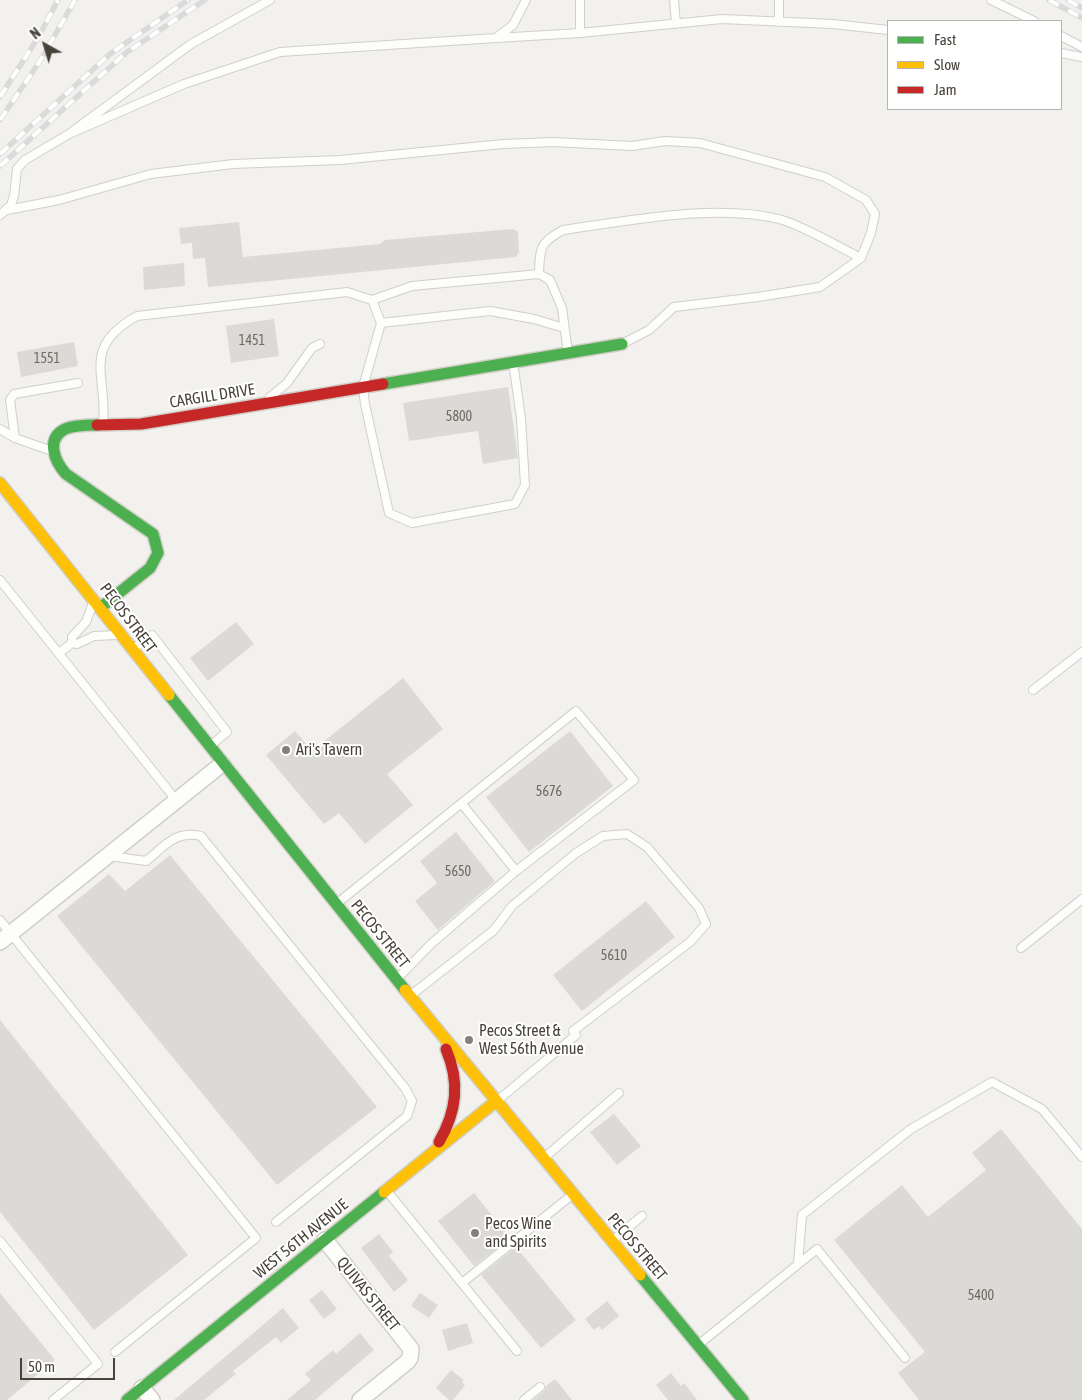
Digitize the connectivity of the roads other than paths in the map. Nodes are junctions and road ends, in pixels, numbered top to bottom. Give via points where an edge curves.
1 (270, 0) edge
2 (526, 0) edge
3 (580, 0) edge
4 (674, 0) edge
5 (780, 0) edge
6 (991, 0) edge
7 (1032, 20) edge
8 (779, 22) junction
9 (676, 24) junction
10 (887, 30) edge
11 (580, 34) junction
12 (1062, 37) edge
13 (496, 38) junction
14 (1082, 47) edge
15 (1062, 53) edge
16 (1082, 57) edge
17 (69, 134) junction
18 (7, 210) junction
19 (0, 215) edge
20 (861, 258) junction
21 (538, 274) junction
22 (372, 300) junction
23 (381, 324) junction
24 (564, 328) junction
25 (320, 344) dead end
26 (622, 344) joint
27 (568, 353) junction
28 (513, 362) junction
29 (78, 384) dead end
30 (363, 387) junction
31 (260, 404) junction
32 (103, 426) junction
33 (0, 429) edge
34 (15, 438) junction
35 (52, 451) junction
36 (0, 483) edge
37 (0, 580) edge
38 (97, 604) junction
39 (120, 635) junction
40 (72, 643) junction
41 (132, 650) junction
42 (1082, 652) edge
43 (59, 653) junction
44 (1033, 690) dead end
45 (209, 747) junction
46 (222, 764) junction
47 (176, 800) junction
48 (462, 804) junction
49 (107, 856) junction
50 (516, 871) junction
51 (1082, 899) edge
52 (335, 906) junction
53 (0, 920) edge
54 (5, 938) edge
55 (1021, 948) dead end
56 (396, 979) junction
57 (410, 996) junction
58 (434, 1025) junction
59 (619, 1092) dead end
60 (495, 1102) junction
61 (432, 1153) junction
62 (1082, 1157) edge
63 (543, 1159) junction
64 (387, 1191) junction
65 (573, 1195) junction
66 (642, 1216) dead end
67 (276, 1222) dead end
68 (325, 1240) junction
69 (0, 1241) edge
70 (611, 1241) junction
71 (798, 1264) junction
72 (462, 1283) junction
73 (698, 1346) junction
74 (517, 1351) dead end
75 (115, 1352) dead end
76 (905, 1358) dead end
77 (540, 1387) dead end
78 (142, 1388) junction
79 (53, 1400) edge
80 (127, 1400) edge
81 (152, 1400) edge
82 (360, 1400) edge
83 (524, 1400) edge
84 (743, 1400) edge

1 - 17 lane via 191,44
2 - 13 lane via 513,25
3 - 11 lane
4 - 9 lane
5 - 8 lane
6 - 7 lane
8 - 9 lane via 722,19
8 - 10 lane
9 - 11 lane
11 - 13 lane
12 - 14 lane
13 - 17 lane via 280,52 184,84
15 - 16 lane
17 - 18 lane via 25,160 17,169 14,196
18 - 19 lane
18 - 20 lane via 59,200 151,174 233,164 340,160 503,144 553,142 632,146 665,141 700,143 825,177 866,200 875,214
20 - 21 lane via 780,220 699,213 563,230 540,247
20 - 26 lane via 820,286 674,307 650,330
21 - 22 lane via 412,286
21 - 24 lane via 550,280 562,308
22 - 23 lane
22 - 32 lane via 347,292 137,316 125,322 109,338 102,352 99,370 105,407
23 - 24 lane via 490,311
23 - 30 lane
24 - 27 lane
25 - 31 lane via 312,348 287,383
26 - 27 main road, CARGILL DRIVE
27 - 28 main road, CARGILL DRIVE
28 - 30 main road, CARGILL DRIVE
28 - 30 lane via 521,418 525,486 515,504 412,523 388,513
29 - 34 lane via 14,394 10,400
30 - 31 main road, CARGILL DRIVE
31 - 32 main road, CARGILL DRIVE via 141,424
32 - 35 main road, CARGILL DRIVE via 64,429 56,438
33 - 34 lane
34 - 35 lane
35 - 38 main road via 56,463 66,474 153,534 158,553 150,568
36 - 38 main road, PECOS STREET
37 - 43 lane
38 - 39 main road, PECOS STREET
38 - 40 lane via 72,637
39 - 40 lane via 94,636
39 - 41 main road, PECOS STREET
40 - 43 lane
41 - 45 main road, PECOS STREET
41 - 45 lane via 152,635 227,732
42 - 44 lane
43 - 47 lane
45 - 46 main road, PECOS STREET
46 - 47 street
46 - 52 main road, PECOS STREET
47 - 49 street
48 - 50 lane
48 - 50 lane via 576,711 634,780
48 - 52 lane
49 - 54 street
49 - 67 lane via 146,862 179,835 201,836 406,1088 412,1101 407,1116
50 - 56 lane via 430,944
51 - 55 lane
52 - 56 main road, PECOS STREET
53 - 54 lane
54 - 75 lane via 256,1238
56 - 57 main road, PECOS STREET
57 - 58 main road, PECOS STREET
57 - 60 lane via 494,930 512,906 576,853 604,836 627,834 647,847 699,908 706,924 690,942 575,1033
58 - 60 main road, PECOS STREET
58 - 61 main road via 451,1059 457,1095 449,1126
59 - 63 lane
60 - 61 main road, WEST 56TH AVENUE
60 - 63 main road, PECOS STREET
61 - 64 main road, WEST 56TH AVENUE
62 - 71 lane via 1042,1109 992,1082 911,1129 802,1214
63 - 65 main road, PECOS STREET
64 - 68 main road, WEST 56TH AVENUE
64 - 72 lane
65 - 70 main road, PECOS STREET
65 - 72 lane
66 - 70 lane
68 - 78 main road, WEST 56TH AVENUE
68 - 82 street, QUIVAS STREET via 411,1349 407,1362
69 - 79 lane via 98,1364
70 - 73 main road, PECOS STREET
71 - 73 lane
71 - 76 lane via 816,1249
72 - 74 lane
73 - 84 main road, PECOS STREET
77 - 83 lane
78 - 80 main road, WEST 56TH AVENUE
78 - 81 street

